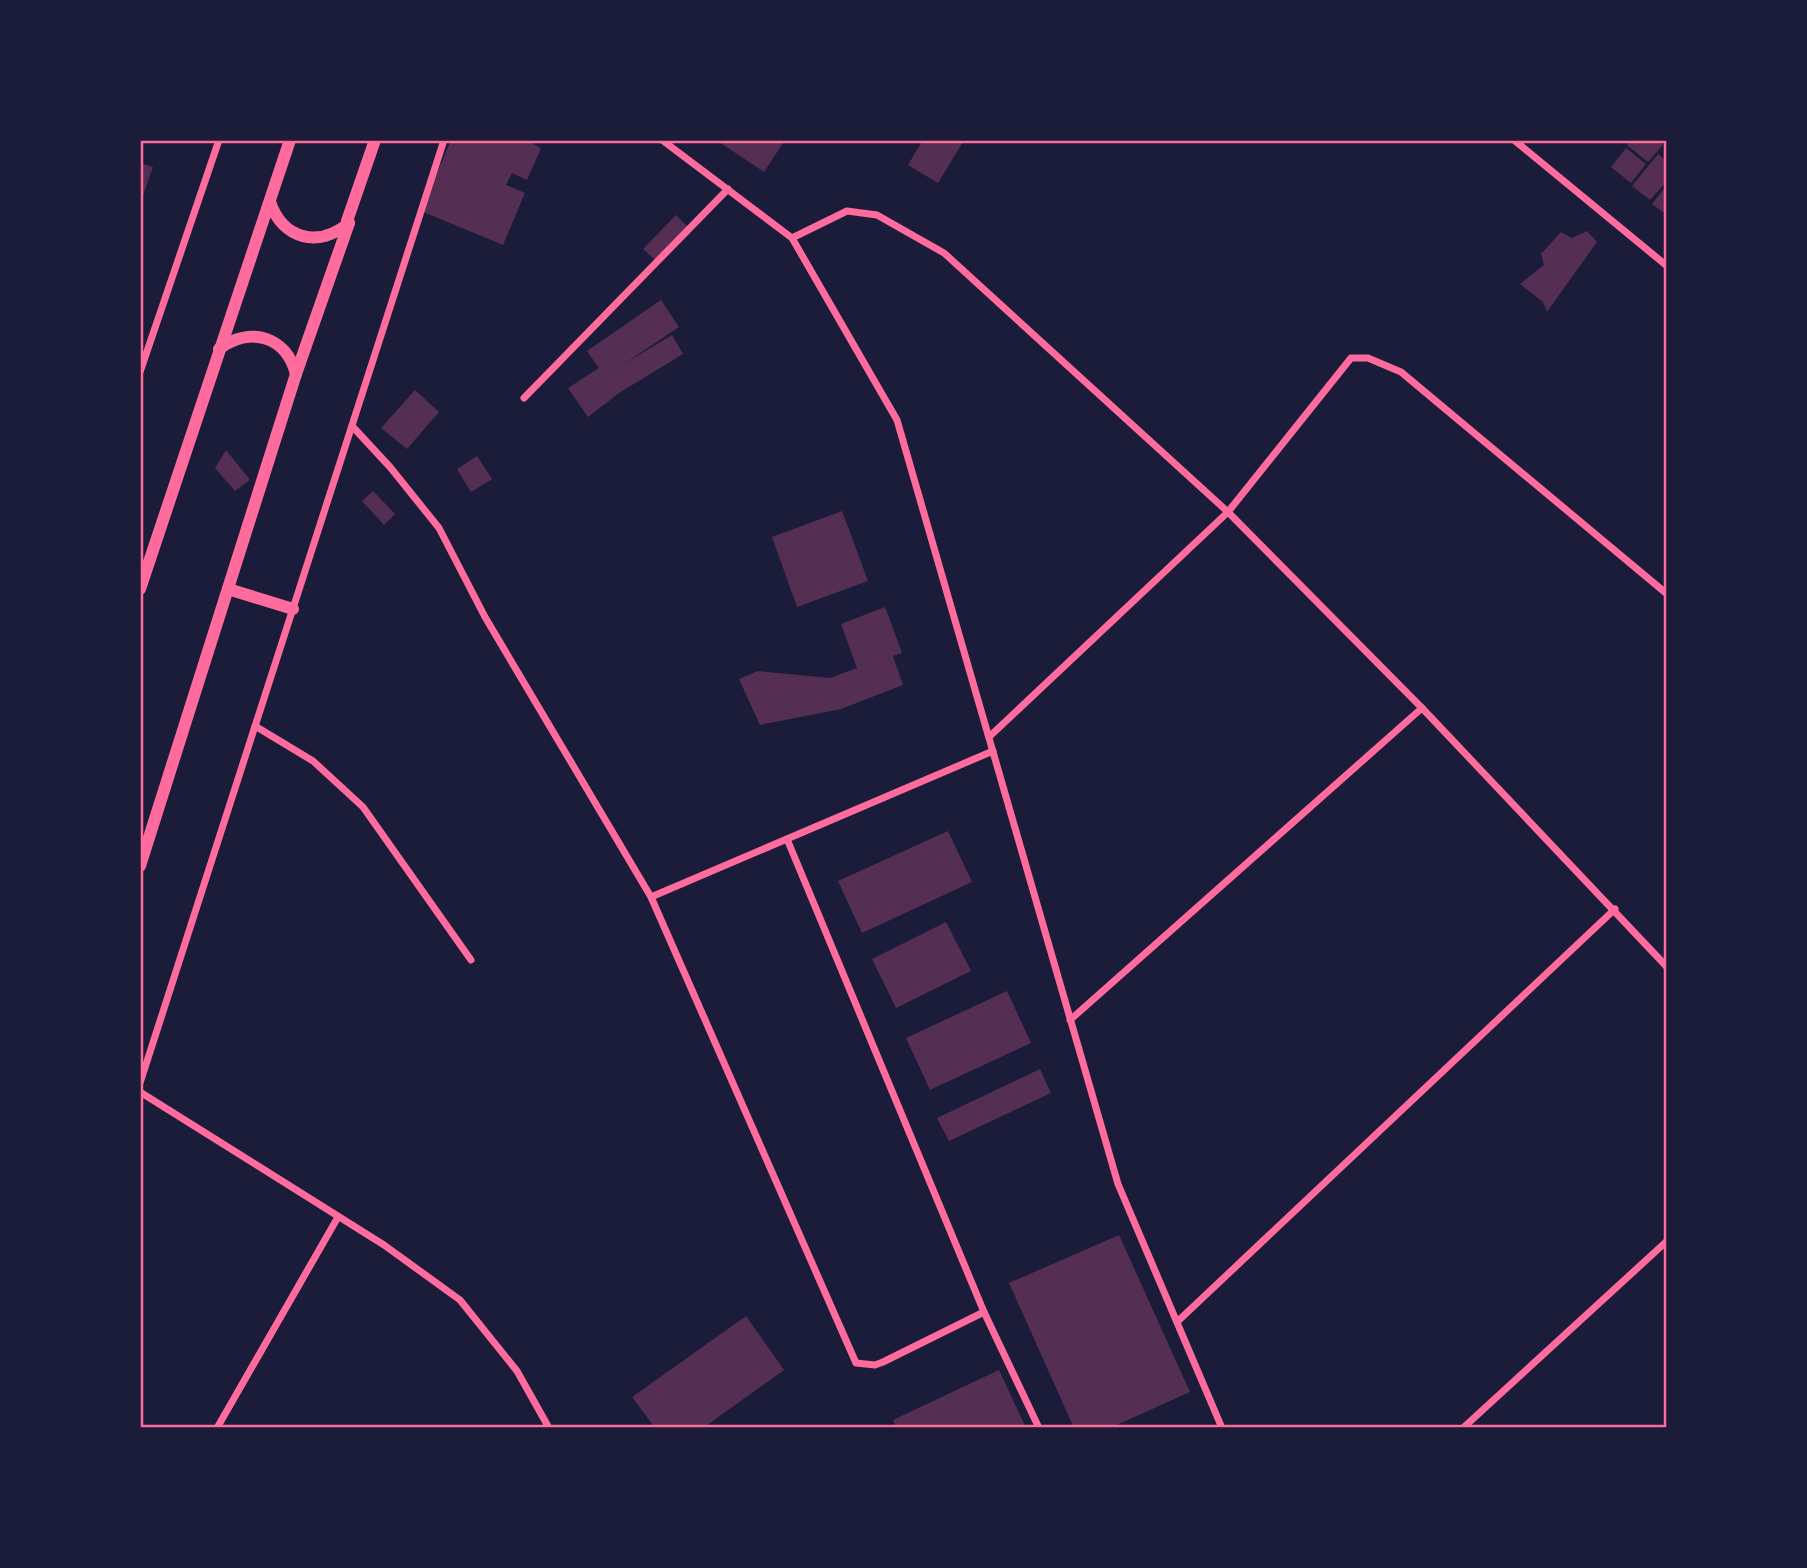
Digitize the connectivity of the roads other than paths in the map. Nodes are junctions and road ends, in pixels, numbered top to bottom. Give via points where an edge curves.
1 (219, 140) edge
2 (290, 140) edge
3 (375, 140) edge
4 (444, 140) edge
5 (662, 140) edge
6 (1514, 140) edge
7 (728, 189) junction
8 (270, 202) junction
9 (349, 223) junction
10 (792, 238) junction
11 (1667, 266) edge
12 (219, 349) junction
13 (140, 372) edge
14 (296, 374) junction
15 (524, 398) dead end
16 (352, 426) junction
17 (1228, 512) junction
18 (140, 589) edge
19 (228, 589) junction
20 (1667, 594) edge
21 (293, 609) junction
22 (1422, 708) junction
23 (255, 726) junction
24 (989, 737) junction
25 (993, 751) junction
26 (787, 839) junction
27 (140, 866) edge
28 (651, 897) junction
29 (1615, 909) junction
30 (471, 960) dead end
31 (1667, 967) edge
32 (1070, 1020) junction
33 (140, 1083) edge
34 (140, 1092) edge
35 (338, 1217) junction
36 (1667, 1241) edge
37 (984, 1311) junction
38 (1177, 1322) junction
39 (217, 1428) edge
40 (549, 1428) edge
41 (1039, 1428) edge
42 (1222, 1428) edge
43 (1463, 1428) edge

1 - 13 street
2 - 8 street
3 - 9 street
4 - 16 street
5 - 7 street
6 - 11 street
7 - 10 street
7 - 15 street
8 - 9 street via 288,229 309,237 330,235
8 - 12 street
9 - 14 street
10 - 17 street via 847,211 877,215 943,253
10 - 24 street via 897,420
12 - 14 street via 249,336 270,340 288,354
12 - 18 street
14 - 19 street
16 - 21 street
16 - 28 street via 439,528 485,617
17 - 20 street via 1351,358 1368,358 1401,372
17 - 22 street
17 - 24 street
19 - 21 street
19 - 27 street
21 - 23 street
22 - 29 street
22 - 32 street
23 - 30 street via 313,761 363,807
23 - 33 street
24 - 25 street
25 - 26 street
25 - 32 street
26 - 28 street
26 - 37 street
28 - 37 street via 856,1363 883,1362
29 - 31 street
29 - 38 street
32 - 38 street via 1118,1184
34 - 35 street
35 - 39 street
35 - 40 street via 460,1300 517,1371
36 - 43 street
37 - 41 street
38 - 42 street

